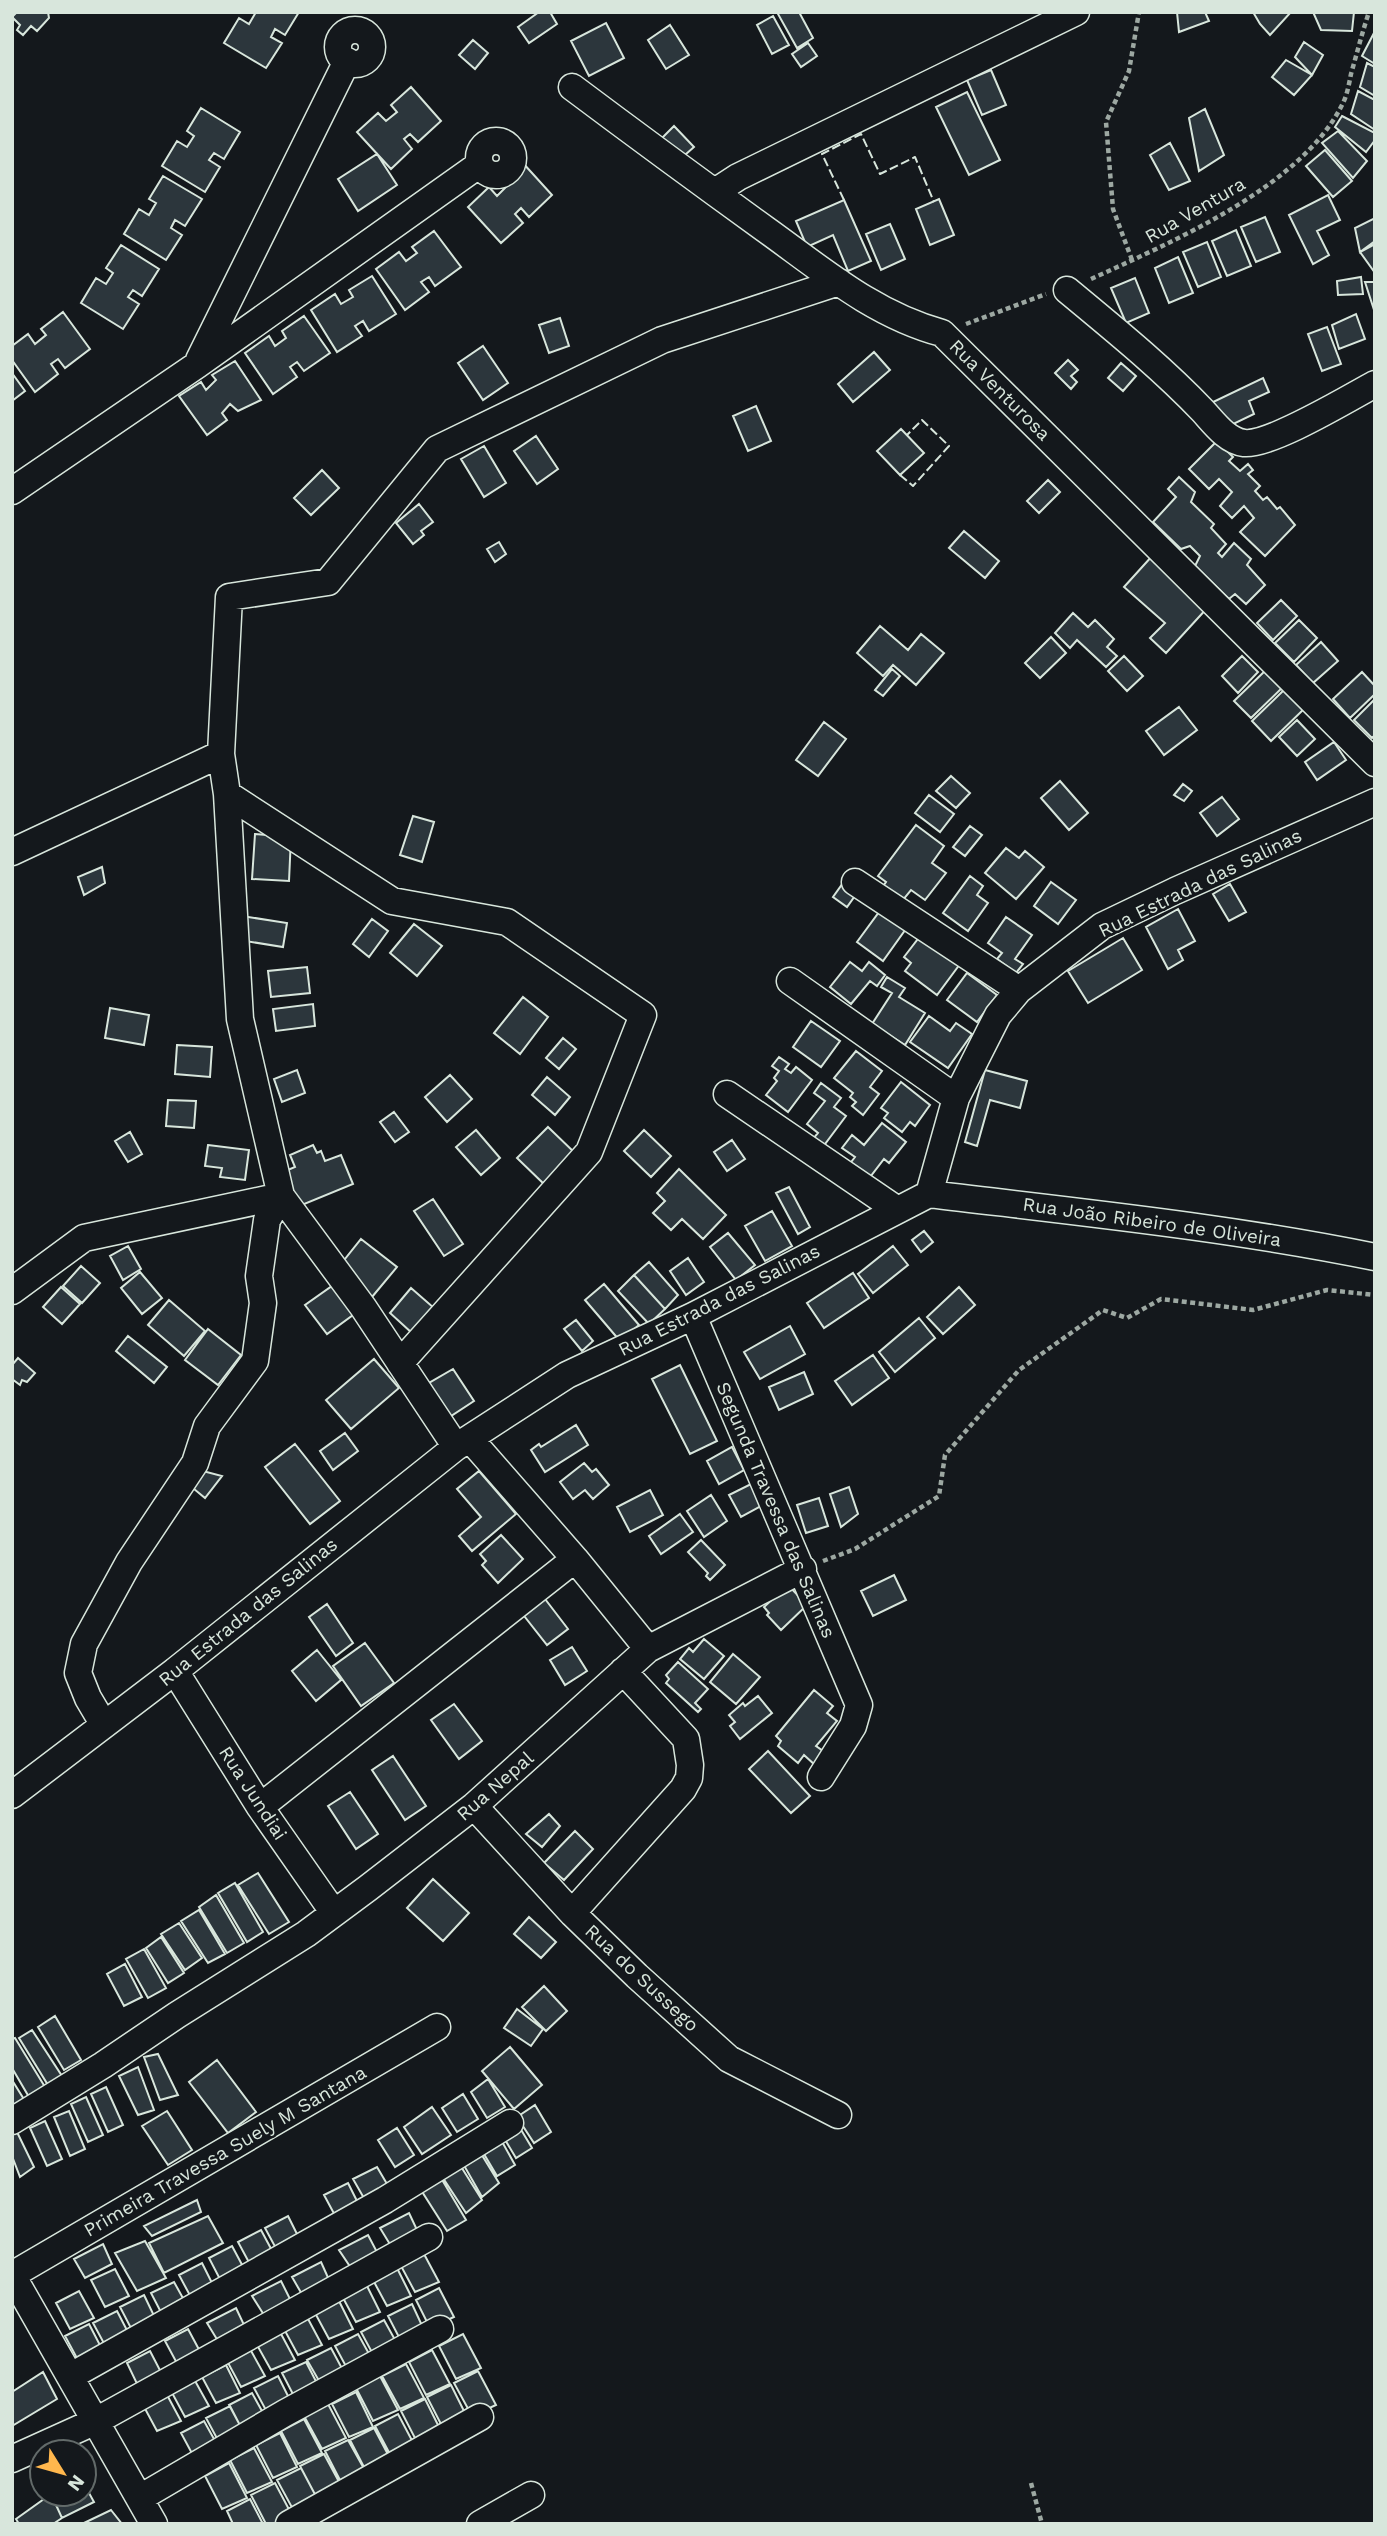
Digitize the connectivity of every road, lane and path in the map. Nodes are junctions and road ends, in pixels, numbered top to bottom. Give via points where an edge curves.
1 (1076, 12) edge
2 (1139, 12) edge
3 (1369, 12) edge
4 (346, 61) dead end
5 (572, 87) dead end
6 (480, 164) dead end
7 (715, 192) junction
8 (1132, 260) junction
9 (839, 282) junction
10 (1067, 290) junction
11 (942, 333) junction
12 (197, 365) junction
13 (1375, 384) edge
14 (12, 491) edge
15 (221, 754) junction
16 (1375, 763) edge
17 (227, 794) junction
18 (1375, 802) edge
19 (12, 852) edge
20 (855, 882) dead end
21 (790, 981) dead end
22 (1019, 990) junction
23 (727, 1094) dead end
24 (956, 1098) junction
25 (929, 1194) junction
26 (281, 1196) junction
27 (896, 1209) junction
28 (1375, 1257) edge
29 (12, 1291) edge
30 (1375, 1295) edge
31 (693, 1315) junction
32 (400, 1363) junction
33 (463, 1443) junction
34 (575, 1559) junction
35 (803, 1569) junction
36 (648, 1649) junction
37 (175, 1671) junction
38 (623, 1671) junction
39 (104, 1725) junction
40 (821, 1776) dead end
41 (12, 1795) edge
42 (474, 1806) junction
43 (260, 1807) junction
44 (334, 1913) junction
45 (572, 1913) junction
46 (437, 2027) dead end
47 (838, 2115) dead end
48 (12, 2120) edge
49 (510, 2123) dead end
50 (429, 2237) dead end
51 (12, 2275) edge
52 (440, 2329) dead end
53 (71, 2376) junction
54 (480, 2417) dead end
55 (96, 2421) junction
56 (12, 2459) edge
57 (1031, 2483) dead end
58 (531, 2495) dead end
59 (139, 2498) junction
60 (154, 2524) edge
61 (289, 2524) edge
62 (480, 2524) edge
63 (1042, 2524) edge

1 - 7 street
2 - 8 path via 1129,71 1106,122 1113,209
3 - 8 path, Rua Ventura via 1344,103 1294,166 1229,210
4 - 12 street
5 - 7 street, Rua Venturosa
6 - 12 street
7 - 9 street, Rua Venturosa
8 - 10 path, Rua Ventura
9 - 11 street, Rua Venturosa via 868,303
9 - 15 street via 662,340 437,449 328,582 229,597
10 - 11 path, Rua Ventura via 1038,296
10 - 13 street via 1170,378 1226,435 1243,443 1261,442
11 - 16 street, Rua Venturosa
12 - 14 street
15 - 17 street
15 - 19 street
17 - 26 street via 240,1019
17 - 32 street via 392,901 507,922 643,1015 589,1152
18 - 22 street, Rua Estrada das Salinas via 1102,926
20 - 22 street
21 - 24 street
22 - 24 street, Rua Estrada das Salinas via 998,1015
23 - 27 street
24 - 25 street, Rua Estrada das Salinas
25 - 27 street, Rua Estrada das Salinas
25 - 28 street, Rua João Ribeiro de Oliveira via 1308,1243
26 - 29 street via 84,1238
26 - 32 street
26 - 39 street via 267,1220 255,1361 207,1426 195,1463 129,1562 84,1644 78,1673
27 - 31 street, Rua Estrada das Salinas
30 - 35 path via 1327,1290 1253,1310 1161,1299 1127,1318 1103,1310 1019,1370 945,1455 939,1496 855,1549
31 - 33 street, Rua Estrada das Salinas via 567,1375
31 - 35 street, Segunda Travessa das Salinas
32 - 33 street
33 - 34 street
33 - 37 street, Rua Estrada das Salinas
34 - 36 street
34 - 43 street
35 - 36 street
35 - 40 street, Segunda Travessa das Salinas via 859,1705 853,1726
36 - 38 street, Rua Nepal
37 - 39 street, Rua Estrada das Salinas
37 - 43 street, Rua Jundiai
38 - 42 street, Rua Nepal
38 - 45 street via 686,1739 689,1778
39 - 41 street, Rua Estrada das Salinas
42 - 44 street, Rua Nepal
42 - 45 street, Rua do Sussego
43 - 44 street, Rua Jundiai
44 - 48 street, Rua Nepal via 103,2066
45 - 47 street, Rua do Sussego via 729,2059
46 - 51 street, Primeira Travessa Suely M Santana
49 - 53 street via 318,2238
50 - 55 street
51 - 53 street
52 - 59 street
53 - 55 street
54 - 61 street
55 - 56 street
55 - 59 street
57 - 63 path
58 - 62 street
59 - 60 street

